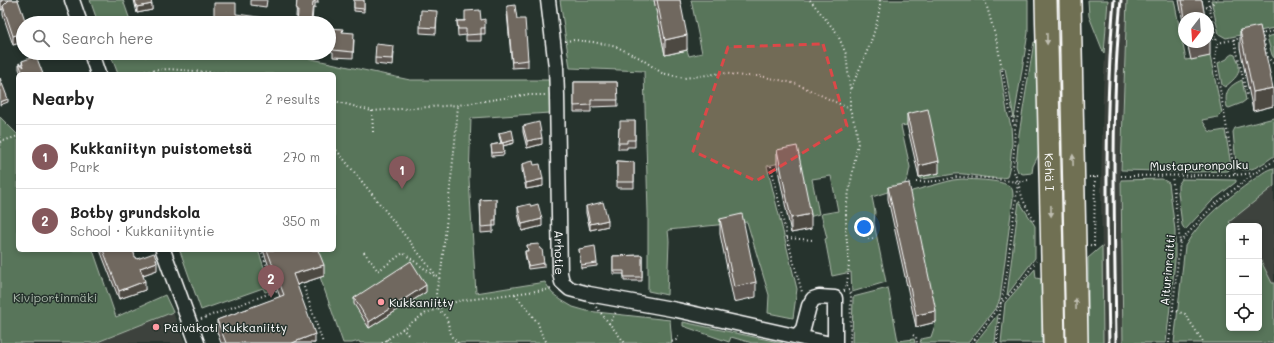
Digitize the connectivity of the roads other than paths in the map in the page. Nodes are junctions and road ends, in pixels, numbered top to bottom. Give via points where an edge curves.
1 (72, 0) edge
2 (548, 0) edge
3 (1046, 0) edge
4 (1070, 0) edge
5 (78, 16) edge
6 (93, 60) edge
7 (97, 72) edge
8 (163, 252) edge
9 (797, 336) junction
10 (197, 343) edge
11 (826, 343) edge
12 (835, 343) edge
13 (1054, 343) edge
14 (1077, 343) edge

1 - 5 street
2 - 9 street, Arhotie via 558,95 562,282 570,289 589,294
3 -> 13 highway, Kehä I
14 -> 4 highway, Kehä I
6 - 7 street
8 - 10 street
9 - 11 street, Arhotie
9 - 12 street via 803,329 809,306 816,298 835,298

